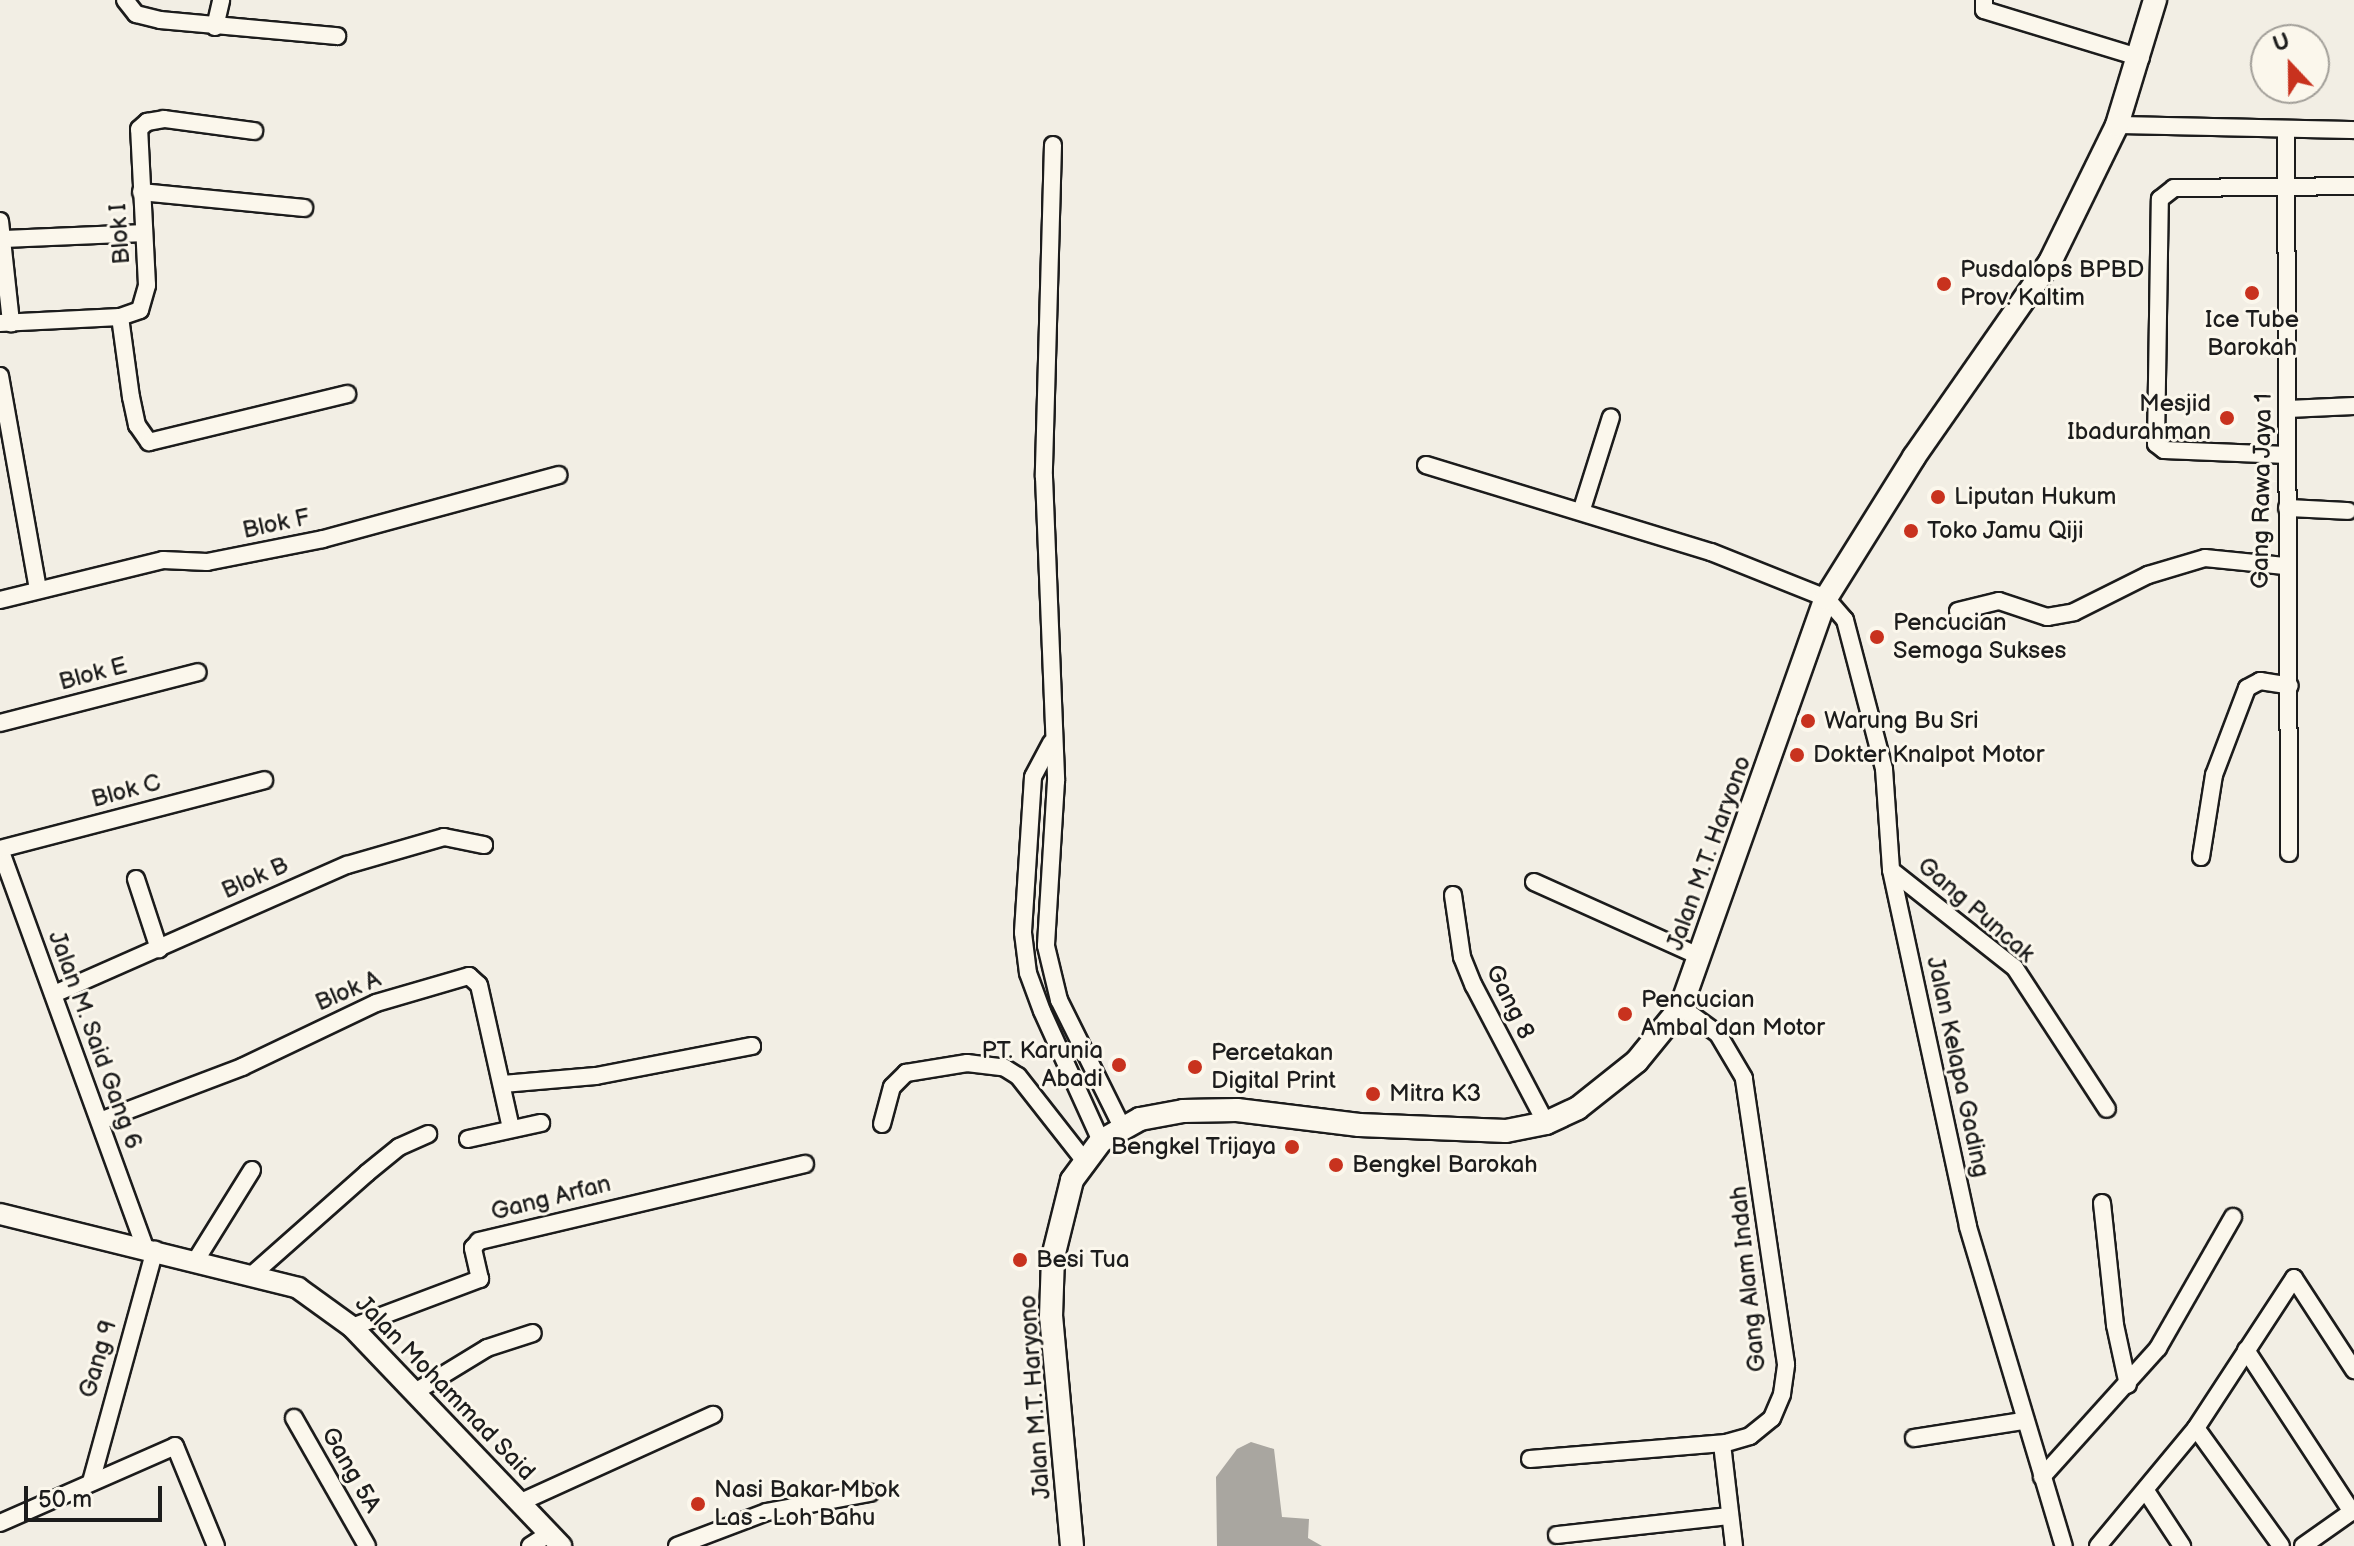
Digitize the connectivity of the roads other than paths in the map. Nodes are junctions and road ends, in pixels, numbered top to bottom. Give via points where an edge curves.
1 (125, 0) edge
2 (221, 0) edge
3 (1984, 0) edge
4 (2155, 0) edge
5 (215, 27) junction
6 (337, 36) dead end
7 (2141, 58) junction
8 (2117, 125) junction
9 (2286, 129) junction
10 (2354, 130) edge
11 (254, 131) dead end
12 (1053, 145) dead end
13 (2354, 186) edge
14 (2285, 189) junction
15 (141, 192) junction
16 (304, 208) dead end
17 (0, 221) edge
18 (143, 233) junction
19 (2, 239) junction
20 (120, 317) junction
21 (6, 323) edge
22 (0, 376) edge
23 (347, 394) dead end
24 (2354, 406) edge
25 (2288, 409) junction
26 (1611, 417) dead end
27 (2287, 455) junction
28 (1426, 465) dead end
29 (558, 475) dead end
30 (2287, 508) junction
31 (1582, 509) junction
32 (2348, 511) dead end
33 (2285, 566) junction
34 (38, 590) junction
35 (1826, 598) junction
36 (0, 600) edge
37 (1958, 611) dead end
38 (198, 672) dead end
39 (2290, 686) junction
40 (0, 723) edge
41 (1051, 743) junction
42 (264, 780) dead end
43 (484, 845) dead end
44 (0, 849) edge
45 (2289, 853) dead end
46 (2201, 857) dead end
47 (1891, 870) junction
48 (136, 879) dead end
49 (1534, 882) dead end
50 (1453, 895) dead end
51 (159, 949) junction
52 (1701, 957) junction
53 (54, 994) junction
54 (1681, 1007) junction
55 (752, 1046) dead end
56 (503, 1084) junction
57 (2107, 1109) dead end
58 (100, 1121) junction
59 (541, 1123) dead end
60 (1546, 1123) junction
61 (882, 1124) dead end
62 (511, 1128) junction
63 (1123, 1129) junction
64 (428, 1134) dead end
65 (468, 1139) dead end
66 (1101, 1141) junction
67 (805, 1164) dead end
68 (1087, 1164) junction
69 (252, 1170) dead end
70 (2102, 1203) dead end
71 (0, 1214) edge
72 (2233, 1217) dead end
73 (150, 1248) junction
74 (196, 1260) junction
75 (253, 1274) junction
76 (352, 1327) junction
77 (533, 1333) dead end
78 (2246, 1350) junction
79 (2354, 1370) edge
80 (2128, 1385) junction
81 (415, 1392) junction
82 (713, 1415) dead end
83 (294, 1418) dead end
84 (2023, 1421) junction
85 (2196, 1428) junction
86 (1914, 1438) dead end
87 (1722, 1444) junction
88 (1530, 1459) dead end
89 (2042, 1477) junction
90 (91, 1482) junction
91 (2146, 1491) junction
92 (870, 1493) dead end
93 (521, 1502) junction
94 (2353, 1511) edge
95 (1730, 1516) junction
96 (0, 1523) edge
97 (1557, 1535) dead end
98 (556, 1540) edge
99 (216, 1546) edge
100 (367, 1546) edge
101 (530, 1546) edge
102 (677, 1546) edge
103 (1072, 1546) edge
104 (1734, 1546) edge
105 (2064, 1546) edge
106 (2098, 1546) edge
107 (2182, 1546) edge
108 (2281, 1546) edge
109 (2303, 1546) edge

1 - 5 street via 146,17
2 - 5 street
3 - 7 street via 1984,10
4 - 7 main road, Jalan M.T. Haryono
5 - 6 street
7 - 8 main road, Jalan M.T. Haryono
8 - 9 street
8 - 35 main road, Jalan M.T. Haryono via 2050,262 1914,457
9 - 10 street
9 - 14 street, Gang Rawa Jaya 1
11 - 15 street, Blok I via 164,119 147,122 139,136
12 - 41 street via 1044,477
13 - 14 street
14 - 25 street, Gang Rawa Jaya 1
14 - 27 street via 2174,188 2160,199 2161,334 2153,369 2154,437 2164,450
15 - 16 street
15 - 18 street, Blok I
17 - 19 street
18 - 19 street
18 - 20 street, Blok I via 144,305
19 - 21 street
20 - 21 street
20 - 23 street via 137,425 149,442
22 - 34 street
24 - 25 street
25 - 27 street, Gang Rawa Jaya 1
26 - 31 street
27 - 30 street, Gang Rawa Jaya 1
28 - 31 street
29 - 34 street, Blok F via 323,539 218,561 163,560
30 - 32 street
30 - 33 street, Gang Rawa Jaya 1
31 - 35 street
33 - 37 street via 2205,558 2148,575 2074,612 2047,617 1999,601
33 - 39 street, Gang Rawa Jaya 1
34 - 36 street, Blok F
35 - 47 street, Jalan Kelapa Gading via 1854,638 1877,737
35 - 52 main road, Jalan M.T. Haryono
38 - 40 street, Blok E
39 - 45 street, Gang Rawa Jaya 1
39 - 46 street via 2260,681 2247,688 2214,775
41 - 63 street via 1056,781 1045,906 1048,964 1059,1000
41 - 66 street via 1033,777 1023,933 1028,973
42 - 44 street, Blok C
43 - 51 street, Blok B via 444,837 347,865
44 - 53 street, Jalan M. Said Gang 6
47 - 57 street, Gang Puncak via 2015,968
47 - 84 street, Jalan Kelapa Gading via 1968,1227
48 - 51 street
49 - 52 street
50 - 60 street, Gang 8 via 1468,972
51 - 53 street, Blok B
52 - 54 main road, Jalan M.T. Haryono
53 - 58 street, Jalan M. Said Gang 6
54 - 60 main road, Jalan M.T. Haryono via 1608,1088
54 - 87 street, Gang Alam Indah via 1718,1034 1744,1078 1786,1364 1772,1418 1750,1436
55 - 56 street via 596,1076
56 - 58 street, Blok A via 479,985 465,976 376,1003 242,1067
56 - 62 street, Blok A
58 - 73 street, Jalan M. Said Gang 6
59 - 62 street
60 - 63 main road, Jalan M.T. Haryono via 1506,1131 1447,1131 1237,1110 1183,1111 1140,1119
61 - 68 street via 892,1087 906,1073 967,1063 1005,1068 1018,1076
62 - 65 street
63 - 66 main road, Jalan M.T. Haryono
64 - 75 street via 399,1147
66 - 68 main road, Jalan M.T. Haryono
67 - 76 street, Gang Arfan via 479,1241 473,1248 480,1279
68 - 103 main road, Jalan M.T. Haryono via 1072,1180 1059,1218 1052,1272 1051,1317
69 - 74 street
70 - 80 street via 2115,1325
71 - 73 street, Jalan Mohammad Said
72 - 80 street via 2158,1348
73 - 74 street, Jalan Mohammad Said
73 - 90 street, Gang 9
74 - 75 street, Jalan Mohammad Said
75 - 76 street, Jalan Mohammad Said via 298,1288
76 - 81 street, Jalan Mohammad Said
77 - 81 street via 487,1348
78 - 79 street via 2294,1278
78 - 85 street
78 - 94 street
80 - 89 street
81 - 93 street, Jalan Mohammad Said
82 - 93 street
83 - 100 street, Gang 5A
84 - 86 street
84 - 89 street, Jalan Kelapa Gading
85 - 91 street
85 - 108 street
87 - 88 street, Gang Alam Indah
87 - 95 street
89 - 105 street, Jalan Kelapa Gading
90 - 96 street
90 - 99 street via 175,1446
91 - 106 street
91 - 107 street
92 - 102 street via 767,1512
93 - 98 street, Jalan Mohammad Said
94 - 109 street
95 - 97 street
95 - 104 street
98 - 101 street

